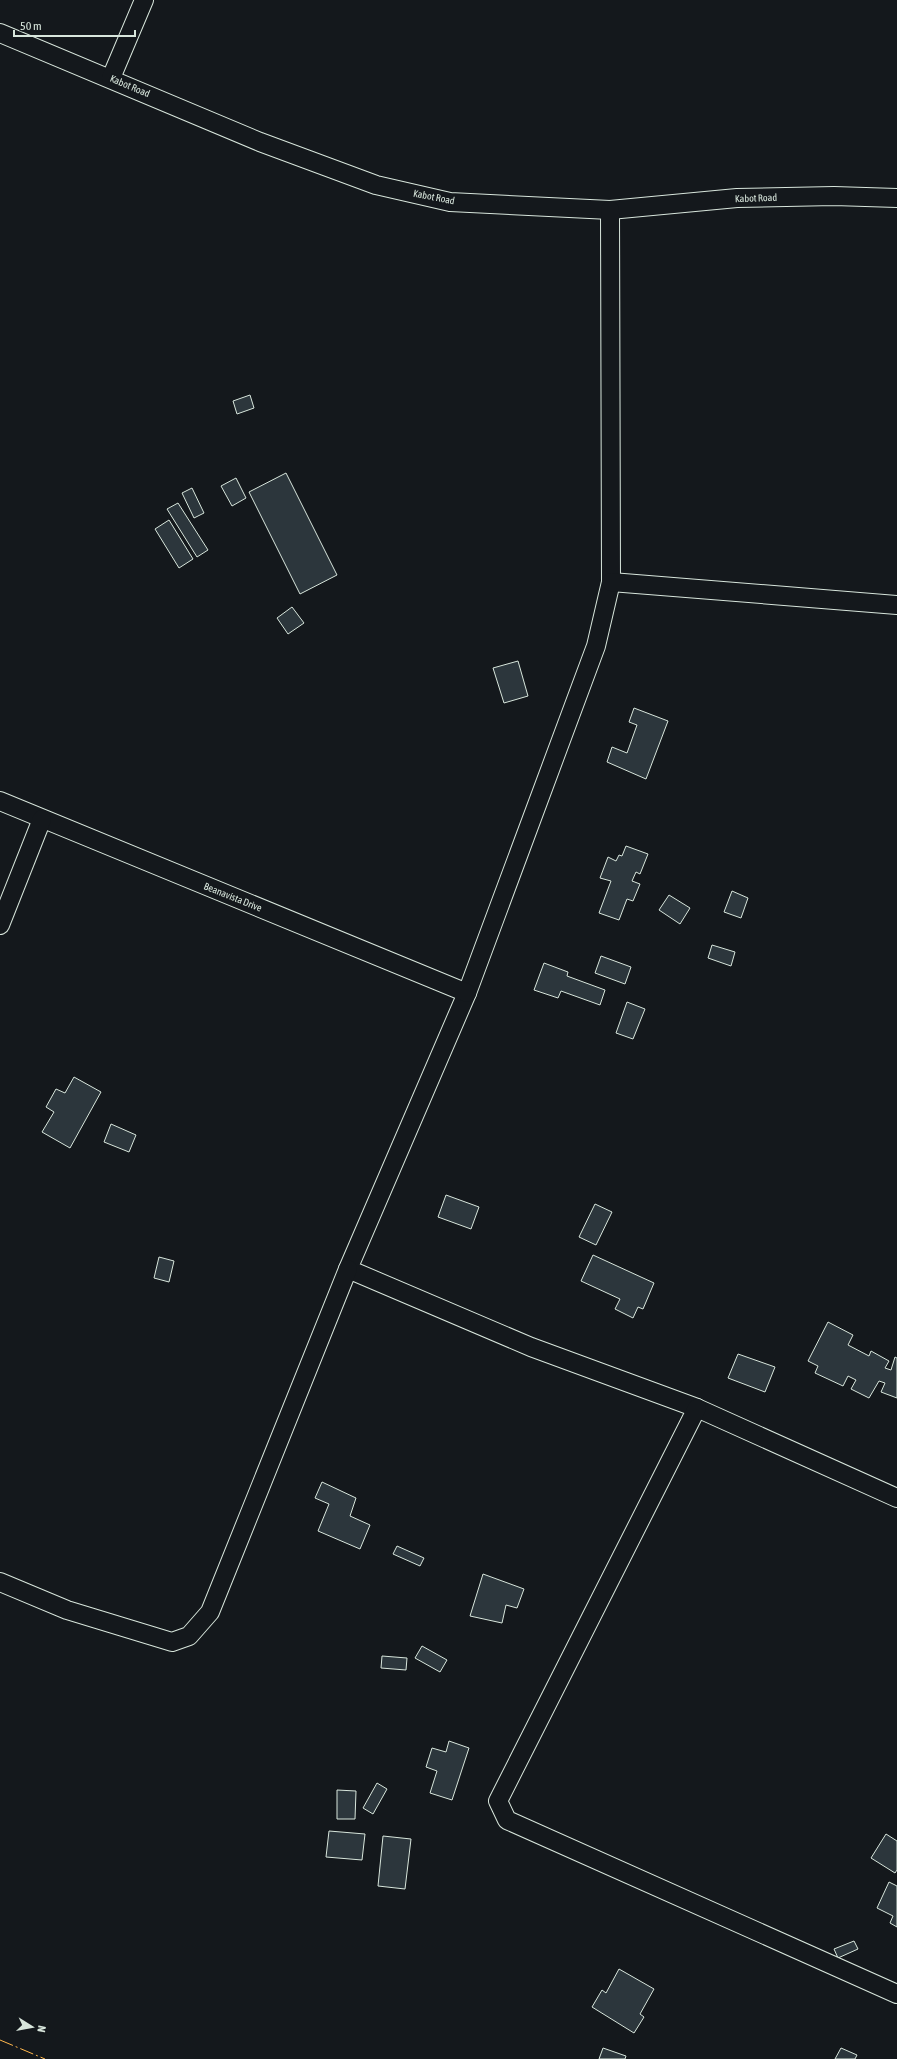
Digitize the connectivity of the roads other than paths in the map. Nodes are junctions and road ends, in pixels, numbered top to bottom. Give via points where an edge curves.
1 (144, 0) edge
2 (0, 33) edge
3 (111, 78) junction
4 (897, 198) edge
5 (610, 210) junction
6 (611, 582) junction
7 (897, 605) edge
8 (0, 801) edge
9 (42, 819) junction
10 (0, 925) edge
11 (467, 993) junction
12 (348, 1269) junction
13 (697, 1408) junction
14 (897, 1498) edge
15 (0, 1582) edge
16 (897, 1994) edge

1 - 3 street
2 - 3 street, Kabot Road
3 - 5 street, Kabot Road via 260,142 376,185 450,202
4 - 5 street, Kabot Road via 737,198
5 - 6 street
6 - 7 street
6 - 11 street via 596,646
8 - 9 street, Beanavista Drive
9 - 10 street
9 - 11 street, Beanavista Drive
11 - 12 street
12 - 13 street via 531,1347
12 - 15 street via 210,1612 189,1636 172,1642 66,1610
13 - 14 street
13 - 16 street via 498,1801 507,1820

